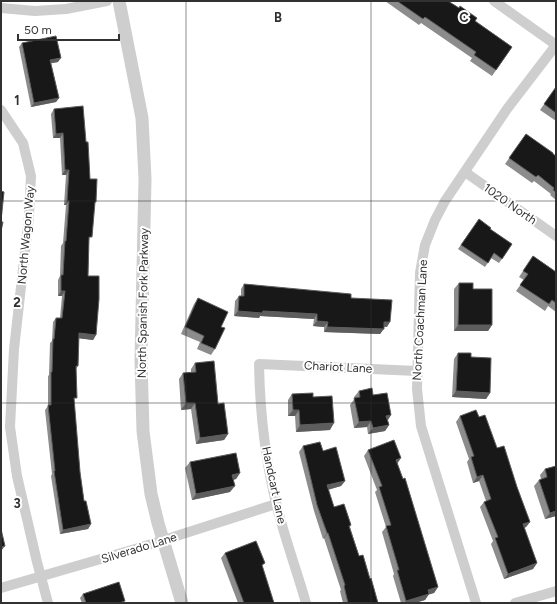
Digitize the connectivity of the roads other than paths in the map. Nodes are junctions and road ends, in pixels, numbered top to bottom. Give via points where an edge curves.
1 (107, 1) edge
2 (119, 1) edge
3 (494, 1) edge
4 (1, 8) edge
5 (556, 45) edge
6 (1, 110) edge
7 (465, 172) junction
8 (556, 236) edge
9 (260, 364) joint
10 (418, 371) junction
11 (276, 504) junction
12 (163, 540) junction
13 (41, 577) junction
14 (1, 588) edge
15 (556, 591) edge
16 (48, 603) edge
17 (182, 603) edge
18 (306, 603) edge
19 (476, 603) edge
20 (515, 603) edge

1 - 4 street via 66,9 35,11
2 - 12 street, North Spanish Fork Parkway via 142,118 145,179 141,360 144,431 151,494
3 - 5 street
5 - 7 street, North Coachman Lane via 507,109
6 - 13 street, North Wagon Way via 23,143 31,176 14,349 10,427 17,476
7 - 8 street, 1020 North
7 - 10 street, North Coachman Lane via 435,220 425,245 420,273
9 - 10 street, Chariot Lane
9 - 11 street, Handcart Lane via 260,400 265,445
10 - 19 street, North Coachman Lane via 421,426
11 - 12 street, Silverado Lane
11 - 18 street, Handcart Lane
12 - 13 street, Silverado Lane
12 - 17 street, North Spanish Fork Parkway
13 - 14 street, Silverado Lane
13 - 16 street, North Wagon Way
15 - 20 street

